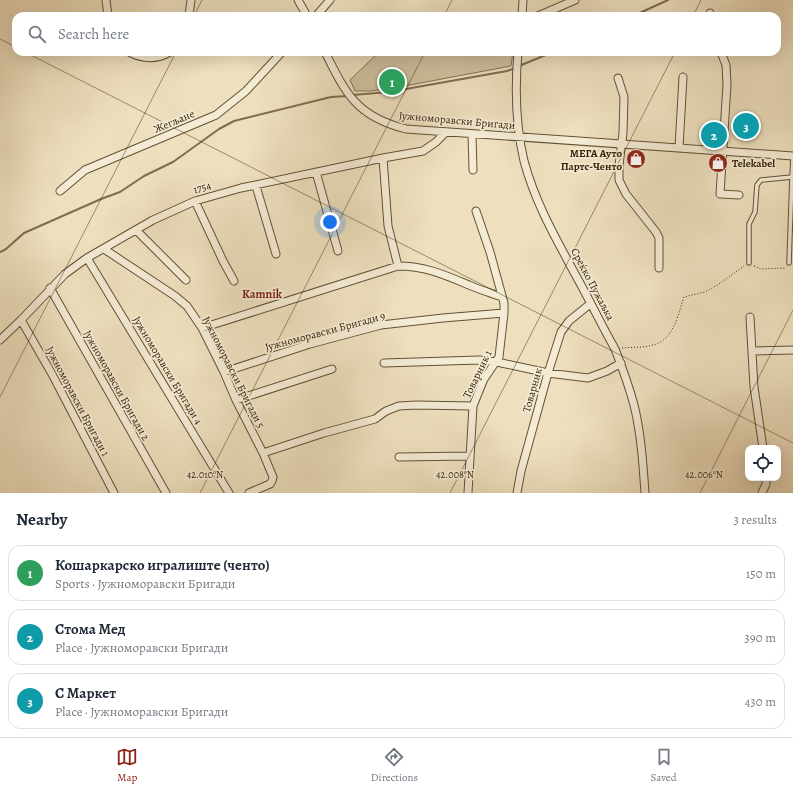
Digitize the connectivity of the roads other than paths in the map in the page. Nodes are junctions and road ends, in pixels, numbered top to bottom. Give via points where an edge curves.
1 (106, 0) edge
2 (191, 0) edge
3 (298, 0) edge
4 (330, 0) edge
5 (523, 0) edge
6 (575, 0) edge
7 (108, 12) edge
8 (190, 12) edge
9 (305, 12) edge
10 (320, 12) edge
11 (522, 12) edge
12 (547, 12) edge
13 (135, 56) edge
14 (164, 56) edge
15 (278, 56) edge
16 (327, 56) edge
17 (518, 56) edge
18 (723, 56) edge
19 (683, 77) dead end
20 (618, 78) dead end
21 (446, 132) junction
22 (472, 134) junction
23 (520, 137) junction
24 (622, 144) junction
25 (678, 148) junction
26 (723, 151) junction
27 (793, 156) edge
28 (383, 158) junction
29 (473, 170) dead end
30 (316, 172) junction
31 (792, 177) junction
32 (256, 186) junction
33 (60, 191) dead end
34 (738, 195) dead end
35 (195, 201) junction
36 (476, 211) dead end
37 (136, 230) junction
38 (104, 249) junction
39 (338, 251) dead end
40 (276, 254) dead end
41 (87, 258) junction
42 (749, 263) road end
43 (789, 264) road end
44 (398, 266) junction
45 (659, 268) dead end
46 (186, 280) dead end
47 (234, 281) dead end
48 (50, 288) junction
49 (502, 297) junction
50 (590, 304) junction
51 (504, 313) junction
52 (750, 318) dead end
53 (21, 320) junction
54 (202, 328) junction
55 (0, 340) edge
56 (793, 350) edge
57 (753, 351) junction
58 (497, 362) junction
59 (384, 363) dead end
60 (621, 363) junction
61 (332, 369) dead end
62 (224, 372) junction
63 (548, 373) junction
64 (236, 400) junction
65 (474, 406) junction
66 (763, 445) edge
67 (263, 453) junction
68 (470, 456) junction
69 (399, 457) dead end
70 (766, 481) edge
71 (114, 493) edge
72 (166, 493) edge
73 (229, 493) edge
74 (249, 493) edge
75 (468, 493) edge
76 (517, 493) edge
77 (645, 493) edge
78 (762, 493) edge

1 - 7 street
2 - 8 street
3 - 9 street
4 - 10 street
5 - 11 street
6 - 12 street
13 - 14 street
15 - 33 street, Жегљане via 246,91 216,115 85,170
16 - 21 street, Јужноморавски Бригади via 343,87 366,112 389,125
17 - 23 street, Среќко Пужаљка
18 - 26 street via 726,65 727,85
19 - 25 street
20 - 24 street via 624,97
21 - 22 street, Јужноморавски Бригади
21 - 28 street, 1754 via 423,152
22 - 23 street, Јужноморавски Бригади
22 - 29 street
23 - 24 street, Јужноморавски Бригади
23 - 50 street, Среќко Пужаљка via 531,185 544,216
24 - 25 street, Јужноморавски Бригади
24 - 45 street via 619,180 626,194 659,238
25 - 26 street, Јужноморавски Бригади
26 - 27 street, Јужноморавски Бригади
26 - 34 street via 720,194
27 - 31 lane
28 - 30 street, 1754
28 - 44 street via 388,226
30 - 32 street, 1754
30 - 39 street
31 - 42 lane via 761,180 757,185 755,212 749,224
31 - 43 lane
32 - 35 street, 1754
32 - 40 street
35 - 37 street, 1754
35 - 47 street
36 - 49 street, Товарник 1
37 - 38 street, 1754
37 - 46 street
38 - 41 street, 1754
38 - 54 street, Јужноморавски Бригади 5 via 175,296 187,306
41 - 48 street, 1754
41 - 73 street, Јужноморавски Бригади 4
44 - 49 street via 422,268
44 - 54 street
48 - 53 street, 1754
48 - 72 street, Јужноморавски Бригади 2
49 - 51 street, Товарник 1
50 - 60 street, Среќко Пужаљка
50 - 63 street, Товарник via 565,326
51 - 58 street, Товарник 1
51 - 62 street, Јужноморавски Бригади 9 via 381,325 310,344
52 - 57 street
53 - 55 street, 1754
53 - 71 street, Јужноморавски Бригади 1
54 - 62 street, Јужноморавски Бригади 5
56 - 57 street
57 - 66 street via 754,387
58 - 59 street via 479,360
58 - 63 street
58 - 65 street, Товарник 1 via 484,379
60 - 63 street via 588,378
60 - 77 street, Среќко Пужаљка via 640,438
61 - 64 street
62 - 64 street, Јужноморавски Бригади 5
63 - 76 street, Товарник
64 - 67 street, Јужноморавски Бригади 5
65 - 67 street via 398,406 375,419
65 - 68 street, Товарник 1
67 - 74 street, Јужноморавски Бригади 5 via 273,477 272,481
68 - 69 street
68 - 75 street, Товарник 1
70 - 78 street

